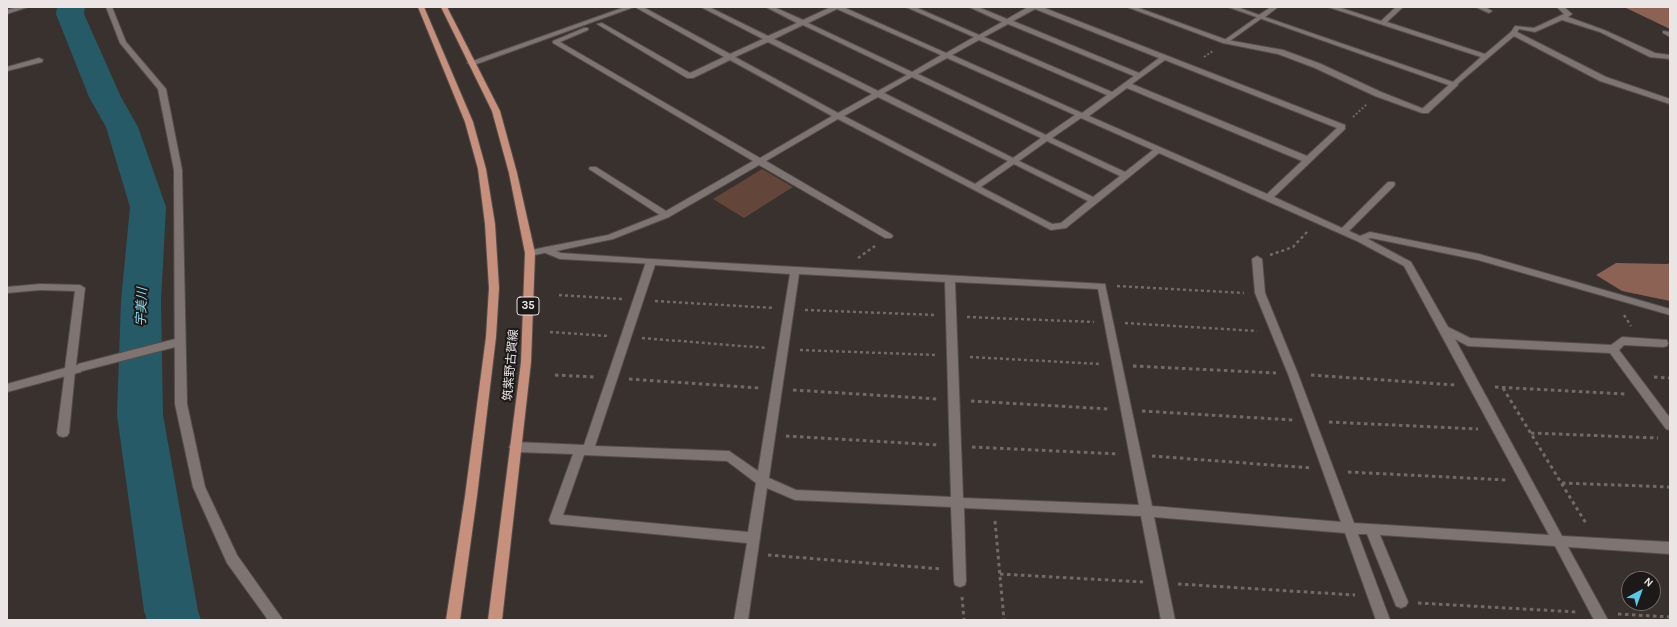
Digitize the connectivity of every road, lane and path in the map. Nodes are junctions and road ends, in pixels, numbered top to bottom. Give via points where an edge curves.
1 (25, 7) edge
2 (109, 7) edge
3 (421, 7) edge
4 (444, 7) edge
5 (631, 7) edge
6 (638, 7) edge
7 (704, 7) edge
8 (769, 7) edge
9 (837, 7) edge
10 (909, 7) edge
11 (972, 7) edge
12 (1033, 7) edge
13 (1036, 7) edge
14 (1130, 7) edge
15 (1231, 7) edge
16 (1275, 7) edge
17 (1331, 7) edge
18 (1400, 7) edge
19 (1479, 7) edge
20 (1560, 7) edge
21 (1489, 11) dead end
22 (7, 12) edge
23 (617, 12) junction
24 (1260, 17) junction
25 (1561, 17) junction
26 (1007, 22) junction
27 (802, 23) junction
28 (1382, 23) junction
29 (600, 24) junction
30 (1513, 33) junction
31 (979, 37) junction
32 (768, 39) junction
33 (1225, 42) junction
34 (946, 56) junction
35 (1485, 56) junction
36 (730, 57) junction
37 (1670, 57) edge
38 (1164, 58) junction
39 (39, 60) dead end
40 (471, 63) junction
41 (1190, 68) junction
42 (7, 70) edge
43 (912, 75) junction
44 (1140, 76) junction
45 (1127, 85) junction
46 (1454, 85) junction
47 (878, 94) junction
48 (1378, 94) junction
49 (1113, 95) junction
50 (1670, 102) edge
51 (1082, 115) junction
52 (838, 116) junction
53 (1342, 127) junction
54 (1046, 138) junction
55 (1158, 150) junction
56 (1308, 160) junction
57 (760, 161) junction
58 (1012, 161) junction
59 (593, 168) dead end
60 (1127, 176) junction
61 (1390, 184) dead end
62 (976, 187) junction
63 (1267, 199) junction
64 (1094, 201) junction
65 (666, 215) junction
66 (1317, 221) junction
67 (1343, 232) junction
68 (888, 236) joint
69 (1360, 239) junction
70 (546, 250) junction
71 (530, 253) junction
72 (1257, 259) joint
73 (650, 262) junction
74 (795, 272) junction
75 (844, 274) junction
76 (950, 278) junction
77 (1102, 286) junction
78 (7, 290) edge
79 (1260, 293) junction
80 (559, 295) dead end
81 (1614, 297) junction
82 (638, 300) junction
83 (789, 309) junction
84 (1670, 312) edge
85 (952, 316) junction
86 (1110, 322) junction
87 (1444, 328) junction
88 (550, 332) dead end
89 (1276, 332) junction
90 (625, 337) junction
91 (1639, 341) junction
92 (179, 342) junction
93 (1662, 342) dead end
94 (783, 349) junction
95 (1613, 349) junction
96 (952, 356) junction
97 (1118, 365) junction
98 (70, 371) junction
99 (1293, 374) junction
100 (555, 375) dead end
101 (612, 378) junction
102 (1474, 386) junction
103 (1503, 387) junction
104 (7, 388) edge
105 (1648, 396) junction
106 (1329, 422) dead end
107 (1670, 426) edge
108 (1498, 430) junction
109 (63, 433) dead end
110 (1531, 433) junction
111 (770, 435) junction
112 (1662, 438) dead end
113 (955, 446) junction
114 (515, 447) junction
115 (584, 450) junction
116 (1136, 455) junction
117 (1329, 469) junction
118 (1348, 472) dead end
119 (763, 481) junction
120 (1525, 481) junction
121 (1562, 483) junction
122 (1670, 487) edge
123 (957, 502) junction
124 (993, 504) junction
125 (1148, 511) junction
126 (1349, 528) junction
127 (1371, 529) junction
128 (754, 538) junction
129 (1557, 541) junction
130 (1598, 544) junction
131 (1670, 548) edge
132 (751, 554) junction
133 (1000, 574) junction
134 (959, 576) junction
135 (1161, 583) junction
136 (1374, 596) junction
137 (1401, 602) joint
138 (1599, 616) edge
139 (1670, 618) edge
140 (276, 620) edge
141 (453, 620) edge
142 (495, 620) edge
143 (741, 620) edge
144 (964, 620) edge
145 (1004, 620) edge
146 (1168, 620) edge
147 (1383, 620) edge

1 - 22 street
2 - 92 street via 123,43 162,89 178,170
3 - 141 main road, 筑紫野古賀線 via 469,122 482,169 490,224 494,288 487,369
4 - 40 main road, 筑紫野古賀線 / 35
5 - 23 street
6 - 36 street
7 - 32 street
8 - 27 street
9 - 27 street
9 - 34 street
10 - 31 street
11 - 26 street
12 - 26 street
13 - 38 street
14 - 33 street
15 - 24 street
16 - 24 street
17 - 28 street
18 - 28 street
19 - 21 street
20 - 25 street via 1568,14
23 - 29 street via 620,14
23 - 40 street
24 - 33 street
24 - 46 street
25 - 30 street via 1535,30 1517,26
25 - 37 street via 1602,31 1653,55
26 - 31 street
26 - 44 street
27 - 32 street
27 - 43 street
28 - 35 street
29 - 36 street via 690,76
29 - 57 street via 555,42
30 - 35 street
30 - 50 street via 1603,79
31 - 34 street
31 - 49 street
32 - 36 street
32 - 47 street
33 - 41 path
33 - 48 street via 1280,52 1318,66
34 - 43 street
34 - 51 street
35 - 46 street
36 - 52 street
38 - 41 street
38 - 44 street
39 - 42 street
40 - 71 main road, 筑紫野古賀線 / 35 via 496,112 513,173
41 - 53 street
43 - 47 street
43 - 54 street
44 - 45 street
45 - 49 street
45 - 56 street
46 - 48 street via 1425,111
47 - 52 street
47 - 58 street
48 - 53 path
49 - 51 street
51 - 54 street
51 - 55 street
52 - 57 street
52 - 62 street
53 - 56 street
54 - 58 street
54 - 60 street
55 - 60 street
55 - 63 street
56 - 63 street
57 - 65 street
57 - 68 street
58 - 62 street
58 - 64 street
59 - 65 street
60 - 64 street
61 - 67 street
62 - 64 street via 1051,227 1063,226
63 - 66 street
65 - 70 street via 610,237
66 - 67 street
66 - 72 path via 1293,247
67 - 69 street
68 - 75 path via 846,268
69 - 81 street via 1370,235 1439,248
69 - 87 street via 1408,264
70 - 71 street
70 - 73 street via 560,256
71 - 114 main road, 筑紫野古賀線 / 35 via 526,362
72 - 79 street
73 - 74 street
73 - 82 street
74 - 75 street
74 - 83 street
75 - 76 street
76 - 77 street
76 - 85 street
77 - 79 path
77 - 86 street
78 - 98 street via 80,288
79 - 89 street
80 - 82 path
81 - 84 street
81 - 91 path
82 - 83 path
82 - 90 street
83 - 85 path
83 - 94 street
85 - 86 path
85 - 96 street
86 - 89 path
86 - 97 street
87 - 95 street via 1468,342
87 - 102 street
88 - 90 path
89 - 99 street
90 - 94 path
90 - 101 street
91 - 93 street
91 - 95 street via 1622,340
92 - 98 street
92 - 140 street via 181,404 199,487 232,558
94 - 96 path
94 - 111 street
95 - 105 street
96 - 97 path
96 - 113 street
97 - 99 path
97 - 116 street
98 - 104 street
98 - 109 street
99 - 102 path
99 - 117 street
100 - 101 path
101 - 115 street
102 - 103 path
102 - 108 street
103 - 105 path
103 - 110 path
105 - 107 street
106 - 108 path
108 - 120 street
110 - 112 path
110 - 121 path
111 - 113 path
111 - 119 street
113 - 116 path
113 - 123 street
114 - 115 street
114 - 142 main road, 筑紫野古賀線 / 35
115 - 119 street via 729,456
115 - 128 street via 555,520
116 - 117 path
116 - 125 street
117 - 126 street
118 - 120 path
119 - 123 street via 795,495
119 - 128 street
120 - 129 street
121 - 122 path
121 - 130 path
123 - 124 street
123 - 134 street
124 - 125 street
124 - 133 path
125 - 126 street
125 - 135 street
126 - 127 street
126 - 136 street
127 - 129 street
127 - 137 street
128 - 132 street
129 - 130 street
129 - 138 street
130 - 131 street
132 - 134 path
132 - 143 street
133 - 135 path
133 - 145 path
134 - 144 path
135 - 136 path
135 - 146 street
136 - 147 street
137 - 138 path
138 - 139 path

